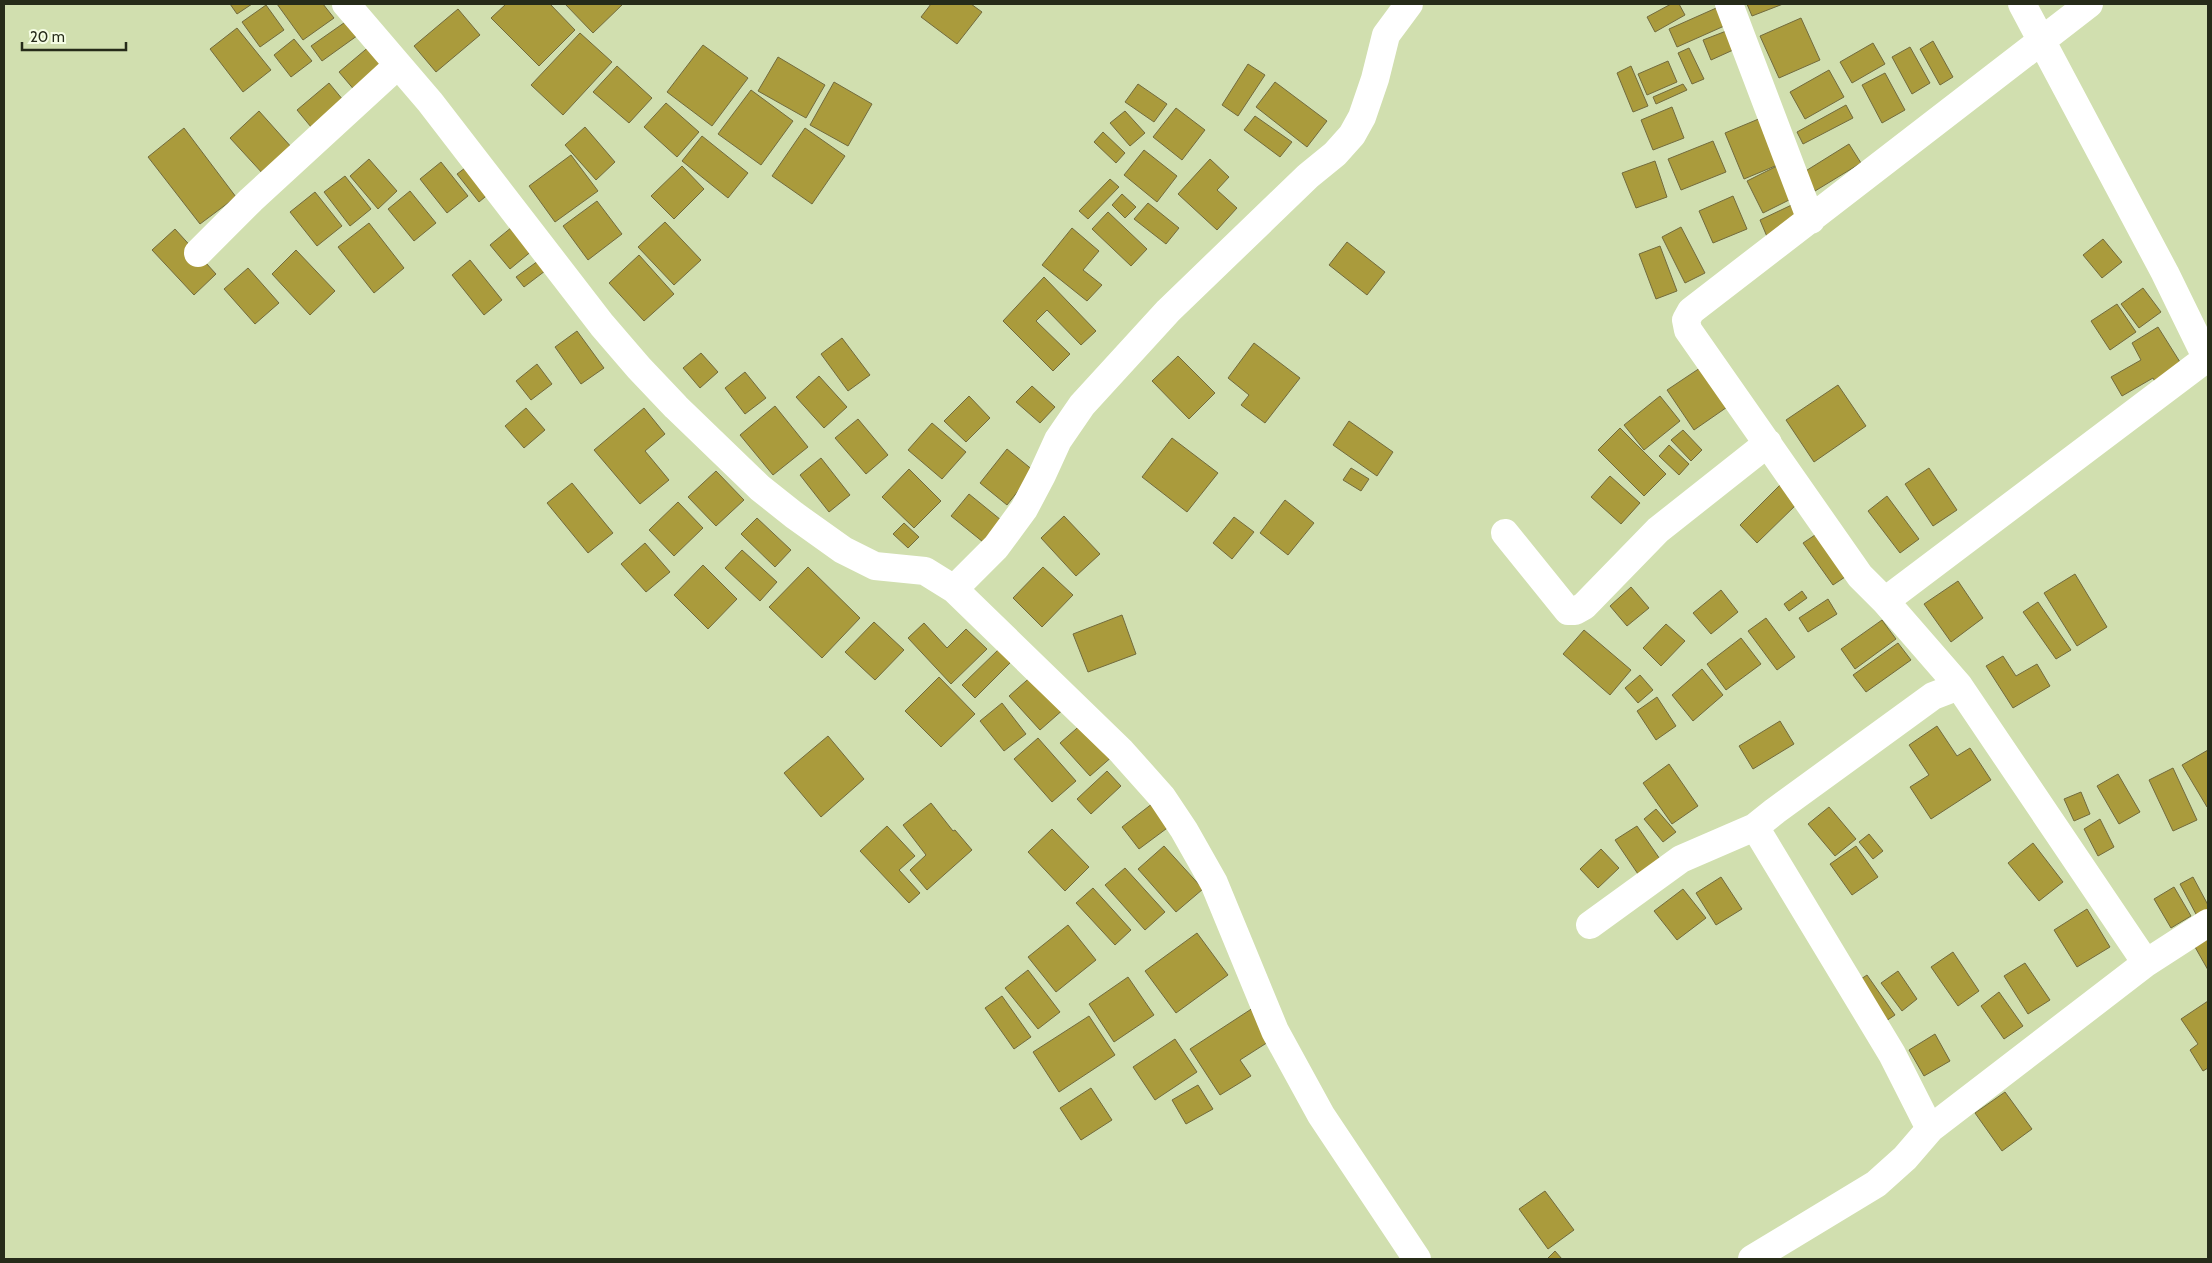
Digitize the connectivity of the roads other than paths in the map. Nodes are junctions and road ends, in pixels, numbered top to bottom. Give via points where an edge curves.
1 (346, 4) edge
2 (1409, 4) edge
3 (1729, 4) edge
4 (2022, 4) edge
5 (2089, 4) edge
6 (2040, 40) junction
7 (398, 65) junction
8 (1811, 220) junction
9 (198, 253) dead end
10 (2207, 360) edge
11 (1768, 443) junction
12 (1505, 533) dead end
13 (954, 589) junction
14 (1885, 600) junction
15 (1959, 686) junction
16 (1755, 827) junction
17 (2208, 923) edge
18 (1590, 926) dead end
19 (2146, 963) junction
20 (1930, 1129) junction
21 (1417, 1259) edge
22 (1752, 1259) edge

1 - 7 street
2 - 13 street via 1386,35 1362,117 1352,134 1335,154 1168,311 1082,405 1058,440 1024,509 996,547
3 - 8 street
4 - 6 street
5 - 6 street
6 - 8 street
6 - 10 street via 2165,273
7 - 9 street
7 - 13 street via 602,325 676,407 760,488 843,550 875,566 925,571
8 - 11 street via 1691,311 1686,320 1688,330
10 - 14 street
11 - 12 street via 1658,530 1584,606 1575,611 1568,612
11 - 14 street via 1860,576
13 - 21 street via 1121,751 1162,797 1214,884 1275,1031 1320,1115
14 - 15 street
15 - 16 street via 1933,696
15 - 19 street
16 - 18 street via 1681,859
16 - 20 street via 1892,1054
17 - 19 street
19 - 20 street
20 - 22 street via 1876,1184

